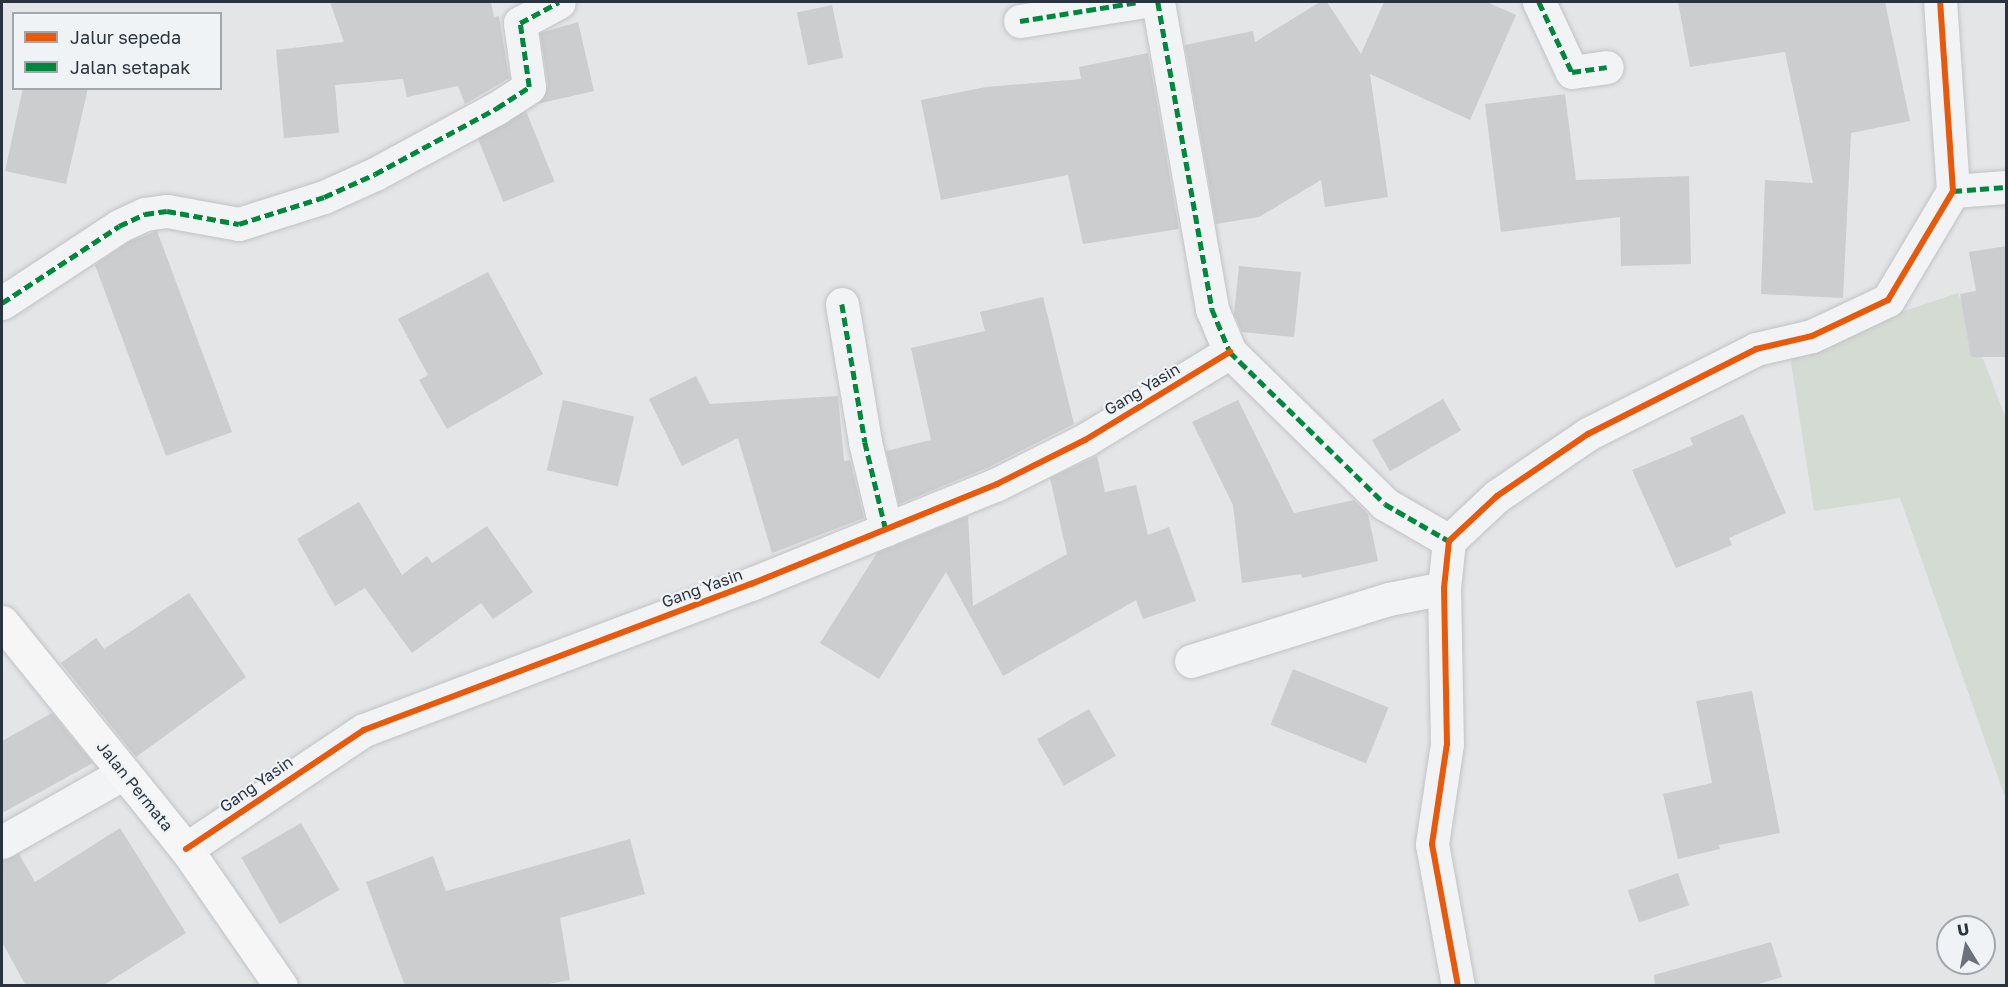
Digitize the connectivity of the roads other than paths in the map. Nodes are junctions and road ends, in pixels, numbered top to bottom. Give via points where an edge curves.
1 (560, 2) edge
2 (1139, 2) edge
3 (1158, 2) edge
4 (1539, 2) edge
5 (1940, 2) edge
6 (1020, 21) dead end
7 (1607, 67) dead end
8 (2007, 187) edge
9 (1953, 191) junction
10 (2, 303) edge
11 (842, 304) dead end
12 (1230, 351) junction
13 (886, 530) junction
14 (1449, 541) junction
15 (1444, 588) junction
16 (2, 622) edge
17 (1191, 661) dead end
18 (124, 773) junction
19 (2, 842) edge
20 (186, 849) junction
21 (281, 986) edge
22 (1458, 986) edge

1 - 10 street via 520,22 527,91 456,130 324,197 239,224 167,211 145,214 119,226
2 - 6 street
3 - 12 street via 1212,309
4 - 7 street via 1572,72
5 - 9 street
8 - 9 street
9 - 14 street via 1888,300 1812,336 1756,349 1588,434 1497,496
11 - 13 street via 865,442
12 - 13 street, Gang Yasin via 1085,440
12 - 14 street via 1385,504
13 - 20 street, Gang Yasin via 383,720 336,746
14 - 15 street
15 - 17 street via 1389,599
15 - 22 street via 1447,744 1432,844
16 - 18 main road, Jalan Permata
18 - 19 street
18 - 20 main road, Jalan Permata
20 - 21 main road, Jalan Permata

